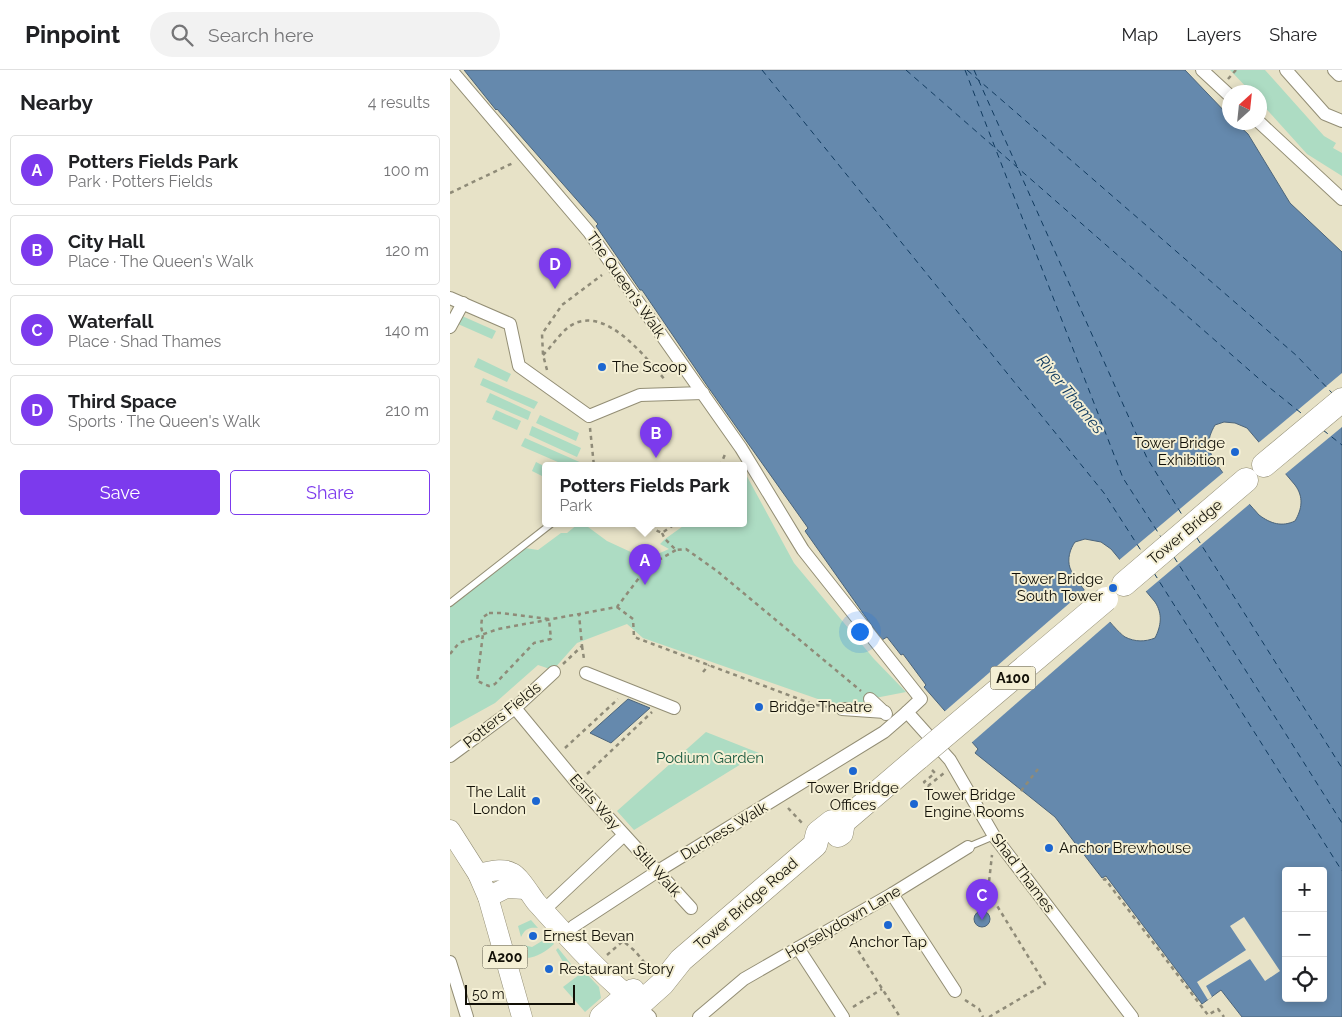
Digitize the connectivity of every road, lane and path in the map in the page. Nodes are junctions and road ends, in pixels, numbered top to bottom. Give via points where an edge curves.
1 (451, 70) edge
2 (1202, 70) edge
3 (1236, 70) edge
4 (1286, 70) edge
5 (1233, 73) dead end
6 (1222, 88) edge
7 (1342, 121) edge
8 (1267, 129) edge
9 (526, 157) junction
10 (450, 193) edge
11 (1342, 199) edge
12 (614, 267) junction
13 (455, 300) edge
14 (450, 326) edge
15 (544, 355) junction
16 (551, 389) junction
17 (703, 393) junction
18 (677, 394) junction
19 (1342, 400) edge
20 (588, 416) junction
21 (594, 462) edge
22 (547, 527) edge
23 (649, 527) edge
24 (671, 527) edge
25 (662, 533) junction
26 (676, 550) junction
27 (450, 602) edge
28 (617, 607) junction
29 (579, 614) junction
30 (548, 619) junction
31 (483, 634) junction
32 (450, 654) edge
33 (709, 665) junction
34 (554, 672) joint
35 (703, 672) dead end
36 (586, 673) dead end
37 (628, 690) junction
38 (870, 699) joint
39 (661, 703) junction
40 (515, 708) junction
41 (674, 708) dead end
42 (912, 708) junction
43 (842, 709) joint
44 (885, 712) junction
45 (894, 723) junction
46 (450, 756) edge
47 (556, 756) junction
48 (927, 765) junction
49 (1038, 769) dead end
50 (944, 773) dead end
51 (577, 782) junction
52 (1021, 791) dead end
53 (784, 803) dead end
54 (450, 830) edge
55 (624, 835) junction
56 (810, 836) junction
57 (994, 836) junction
58 (968, 846) joint
59 (658, 871) junction
60 (478, 874) junction
61 (1104, 880) dead end
62 (525, 889) junction
63 (892, 894) junction
64 (488, 897) junction
65 (690, 908) dead end
66 (544, 910) junction
67 (566, 934) junction
68 (854, 944) dead end
69 (798, 948) junction
70 (606, 955) dead end
71 (450, 962) edge
72 (649, 968) dead end
73 (883, 989) junction
74 (955, 991) joint
75 (635, 1009) edge
76 (1128, 1015) edge
77 (842, 1016) edge
78 (467, 1017) edge
79 (522, 1017) edge
80 (602, 1017) edge
81 (699, 1017) edge
82 (900, 1017) edge
83 (983, 1017) edge
84 (989, 1017) edge
85 (1224, 1017) edge

1 - 9 street, The Queen's Walk
2 - 6 street
3 - 5 path
4 - 7 street via 1325,114
8 - 11 street
9 - 10 path
9 - 12 street, The Queen's Walk
12 - 15 path via 562,305 542,334
12 - 17 street, The Queen's Walk
13 - 14 street
13 - 16 street via 510,324 520,366
15 - 16 path
15 - 18 path via 568,327 595,322 629,340
16 - 20 street
17 - 18 street
17 - 42 street, The Queen's Walk via 741,448 803,550 922,699
18 - 20 street via 640,395
19 - 48 highway, Tower Bridge / A100, bridge via 1115,591
20 - 21 path
22 - 27 lane
23 - 25 path
24 - 25 path
25 - 26 path
26 - 28 path via 648,566
26 - 38 path via 686,549 717,572
28 - 29 path
28 - 33 path via 633,620 634,637
29 - 30 path
29 - 34 path via 582,646
30 - 31 path
30 - 31 path via 489,613 482,618 480,627
30 - 31 path via 551,639 534,643 495,684 489,686 477,681
31 - 32 path via 459,643
33 - 35 path
33 - 43 path via 815,705
34 - 40 street, Potters Fields
36 - 37 street
37 - 39 street
37 - 47 path
38 - 44 street
39 - 41 street
39 - 51 path
40 - 46 street, Potters Fields
40 - 47 street, Earls Way
42 - 45 street, Duchess Walk
42 - 57 street, Shad Thames via 950,760
43 - 44 street
44 - 45 street
45 - 59 street, Duchess Walk
47 - 51 street, Earls Way
48 - 50 path via 924,782 928,786
48 - 56 highway, Tower Bridge Road / A100 via 843,822 832,822
49 - 52 path
51 - 55 street, Earls Way
53 - 56 path
54 - 60 main road, A200
55 - 59 street, Still Walk
55 - 66 street, Earls Way
56 - 75 highway, Tower Bridge Road / A100 via 678,962 670,976
57 - 58 lane, Horselydown Lane
57 - 76 street, Shad Thames
57 - 84 path via 988,891 1045,984
58 - 63 street, Horselydown Lane
59 - 65 street, Still Walk
59 - 67 street, Duchess Walk
60 - 62 main road via 495,870 510,872 518,877
60 - 64 main road, A200
61 - 85 path via 1208,1015 1218,1009
62 - 64 main road via 506,888
62 - 66 main road
63 - 69 street, Horselydown Lane
63 - 74 street
64 - 79 main road, A200
66 - 67 main road
67 - 75 main road
68 - 73 path
69 - 77 street
69 - 81 street, Horselydown Lane via 744,979
70 - 72 path via 623,941
71 - 78 street
73 - 77 path
73 - 82 path
74 - 83 path via 979,1009
75 - 80 highway, Tower Bridge Road / A100

